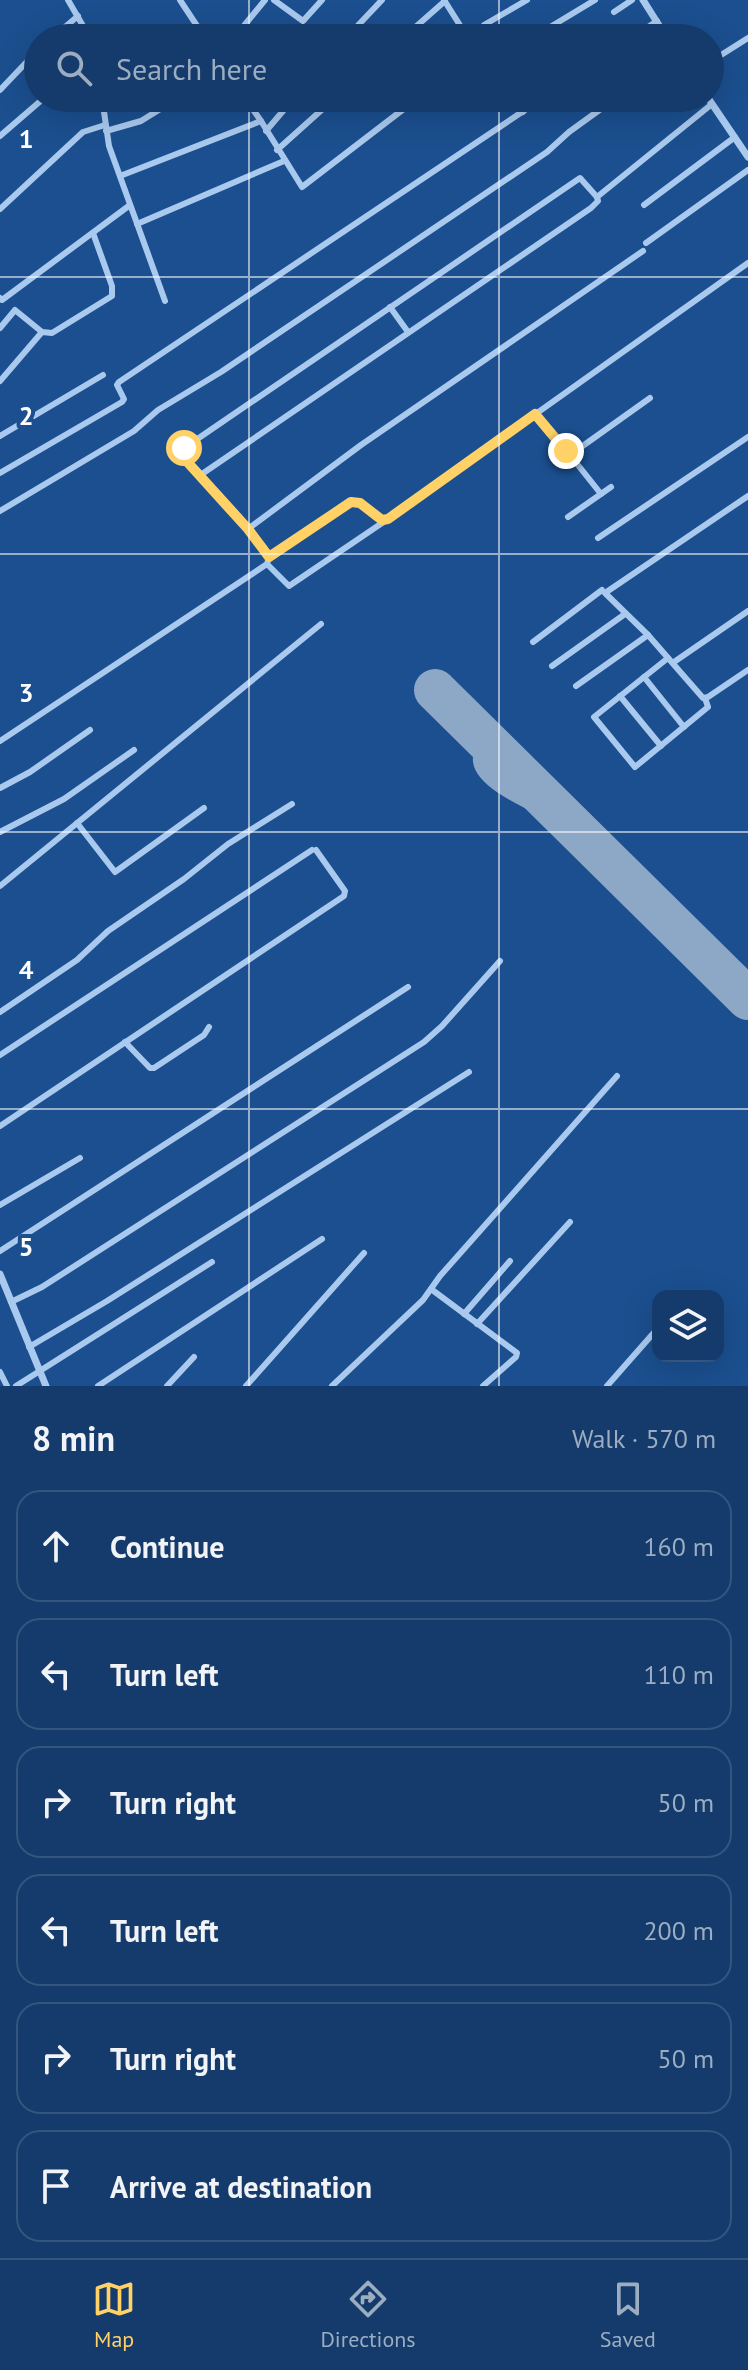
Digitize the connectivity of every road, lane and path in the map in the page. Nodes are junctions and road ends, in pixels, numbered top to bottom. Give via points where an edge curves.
1 (68, 0) edge
2 (180, 0) edge
3 (265, 0) edge
4 (274, 0) edge
5 (322, 0) edge
6 (382, 0) edge
7 (527, 0) edge
8 (595, 0) edge
9 (632, 0) edge
10 (643, 0) edge
11 (447, 1) edge
12 (614, 12) dead end
13 (78, 16) junction
14 (657, 21) junction
15 (69, 24) edge
16 (82, 24) edge
17 (196, 24) edge
18 (245, 24) edge
19 (359, 24) edge
20 (420, 24) edge
21 (460, 24) edge
22 (486, 24) edge
23 (555, 24) edge
24 (653, 24) edge
25 (659, 24) edge
26 (748, 38) edge
27 (724, 53) edge
28 (24, 65) edge
29 (0, 90) edge
30 (28, 112) edge
31 (104, 112) edge
32 (155, 112) edge
33 (255, 112) edge
34 (282, 112) edge
35 (319, 112) edge
36 (400, 112) edge
37 (523, 112) edge
38 (597, 112) edge
39 (697, 112) edge
40 (718, 112) edge
41 (261, 121) junction
42 (106, 128) junction
43 (266, 131) junction
44 (0, 136) edge
45 (735, 137) junction
46 (277, 150) junction
47 (747, 154) edge
48 (284, 161) junction
49 (748, 170) edge
50 (120, 176) junction
51 (597, 197) junction
52 (130, 205) junction
53 (644, 205) dead end
54 (0, 209) edge
55 (137, 224) junction
56 (93, 233) junction
57 (748, 263) edge
58 (1, 299) edge
59 (165, 301) dead end
60 (390, 307) junction
61 (15, 310) junction
62 (0, 328) edge
63 (42, 332) junction
64 (408, 332) junction
65 (103, 375) dead end
66 (0, 381) edge
67 (650, 398) dead end
68 (535, 414) junction
69 (0, 436) edge
70 (748, 437) edge
71 (570, 455) junction
72 (0, 473) edge
73 (199, 476) junction
74 (611, 487) dead end
75 (601, 494) junction
76 (748, 496) edge
77 (0, 511) edge
78 (568, 517) dead end
79 (388, 519) junction
80 (248, 529) junction
81 (598, 538) dead end
82 (268, 561) junction
83 (595, 581) dead end
84 (603, 591) junction
85 (748, 611) edge
86 (625, 614) junction
87 (321, 624) dead end
88 (648, 635) junction
89 (533, 642) dead end
90 (671, 660) junction
91 (552, 666) dead end
92 (748, 670) edge
93 (644, 677) junction
94 (576, 686) dead end
95 (620, 696) junction
96 (705, 698) junction
97 (684, 727) junction
98 (90, 730) dead end
99 (0, 741) edge
100 (661, 746) junction
101 (134, 750) dead end
102 (0, 788) edge
103 (292, 804) dead end
104 (204, 808) dead end
105 (77, 823) junction
106 (0, 832) edge
107 (0, 886) edge
108 (500, 961) dead end
109 (408, 987) dead end
110 (0, 1012) edge
111 (209, 1027) dead end
112 (125, 1042) junction
113 (0, 1055) edge
114 (469, 1072) dead end
115 (617, 1076) dead end
116 (0, 1126) edge
117 (80, 1158) dead end
118 (0, 1205) edge
119 (570, 1222) dead end
120 (322, 1239) dead end
121 (0, 1251) edge
122 (364, 1253) dead end
123 (510, 1261) dead end
124 (212, 1262) dead end
125 (0, 1274) edge
126 (431, 1289) junction
127 (11, 1302) junction
128 (464, 1314) junction
129 (477, 1324) junction
130 (652, 1335) edge
131 (29, 1347) junction
132 (194, 1357) dead end
133 (38, 1371) junction
134 (0, 1372) edge
135 (7, 1386) edge
136 (16, 1386) edge
137 (46, 1386) edge
138 (98, 1386) edge
139 (167, 1386) edge
140 (246, 1386) edge
141 (332, 1386) edge
142 (483, 1386) edge
143 (607, 1386) edge

1 - 13 street
2 - 17 street
3 - 18 street
4 - 5 street via 303,21
6 - 19 street
7 - 22 street
8 - 23 street
9 - 12 street
10 - 14 street
11 - 20 street
11 - 21 street
13 - 15 street
13 - 16 street
14 - 24 street
14 - 25 street
26 - 27 street
28 - 29 street
30 - 44 street
31 - 42 street
32 - 42 street via 141,121
33 - 41 street
34 - 43 street
35 - 46 street
36 - 48 street via 302,187
37 - 72 street via 119,382 122,402
38 - 77 street via 547,152 134,431
39 - 51 street
40 - 45 street
41 - 43 street
41 - 50 street
42 - 50 street
42 - 54 street via 83,132
43 - 46 street
45 - 47 street
45 - 53 street
46 - 48 street
48 - 55 street
49 - 80 street
50 - 52 street
51 - 60 street via 583,180 575,180
51 - 64 street via 591,208
52 - 55 street
52 - 56 street
55 - 59 street
56 - 58 street
56 - 63 street via 112,296 52,333
57 - 68 street
58 - 61 street
60 - 64 street
60 - 73 street via 184,448 181,455
61 - 62 street
61 - 63 street
63 - 66 street
64 - 73 street
65 - 69 street
67 - 71 street
68 - 71 street
68 - 79 street
70 - 81 street
71 - 75 street
73 - 80 street
74 - 75 street
75 - 78 street
76 - 84 street
79 - 82 street via 351,502
79 - 82 street via 289,586
80 - 82 street
82 - 99 street
83 - 84 street
84 - 86 street
84 - 89 street
85 - 90 street
86 - 88 street
86 - 91 street
87 - 105 street
88 - 90 street
88 - 94 street
90 - 93 street
90 - 96 street
92 - 96 street
93 - 95 street
93 - 97 street
95 - 100 street
95 - 100 street via 594,717 635,767
96 - 97 street via 708,707
97 - 100 street
98 - 102 street
101 - 106 street via 54,806
103 - 110 street via 228,844
104 - 105 street via 115,872
105 - 107 street
108 - 127 street via 424,1042
109 - 121 street
111 - 112 street via 152,1068
112 - 113 street via 344,896 314,850
112 - 116 street
114 - 131 street
115 - 126 street
117 - 118 street
119 - 129 street
120 - 138 street
122 - 140 street
123 - 128 street
124 - 133 street
125 - 127 street
126 - 128 street
126 - 141 street
127 - 131 street
128 - 129 street
129 - 142 street via 517,1355
130 - 143 street
131 - 133 street
132 - 139 street
133 - 136 street
133 - 137 street
134 - 135 street

